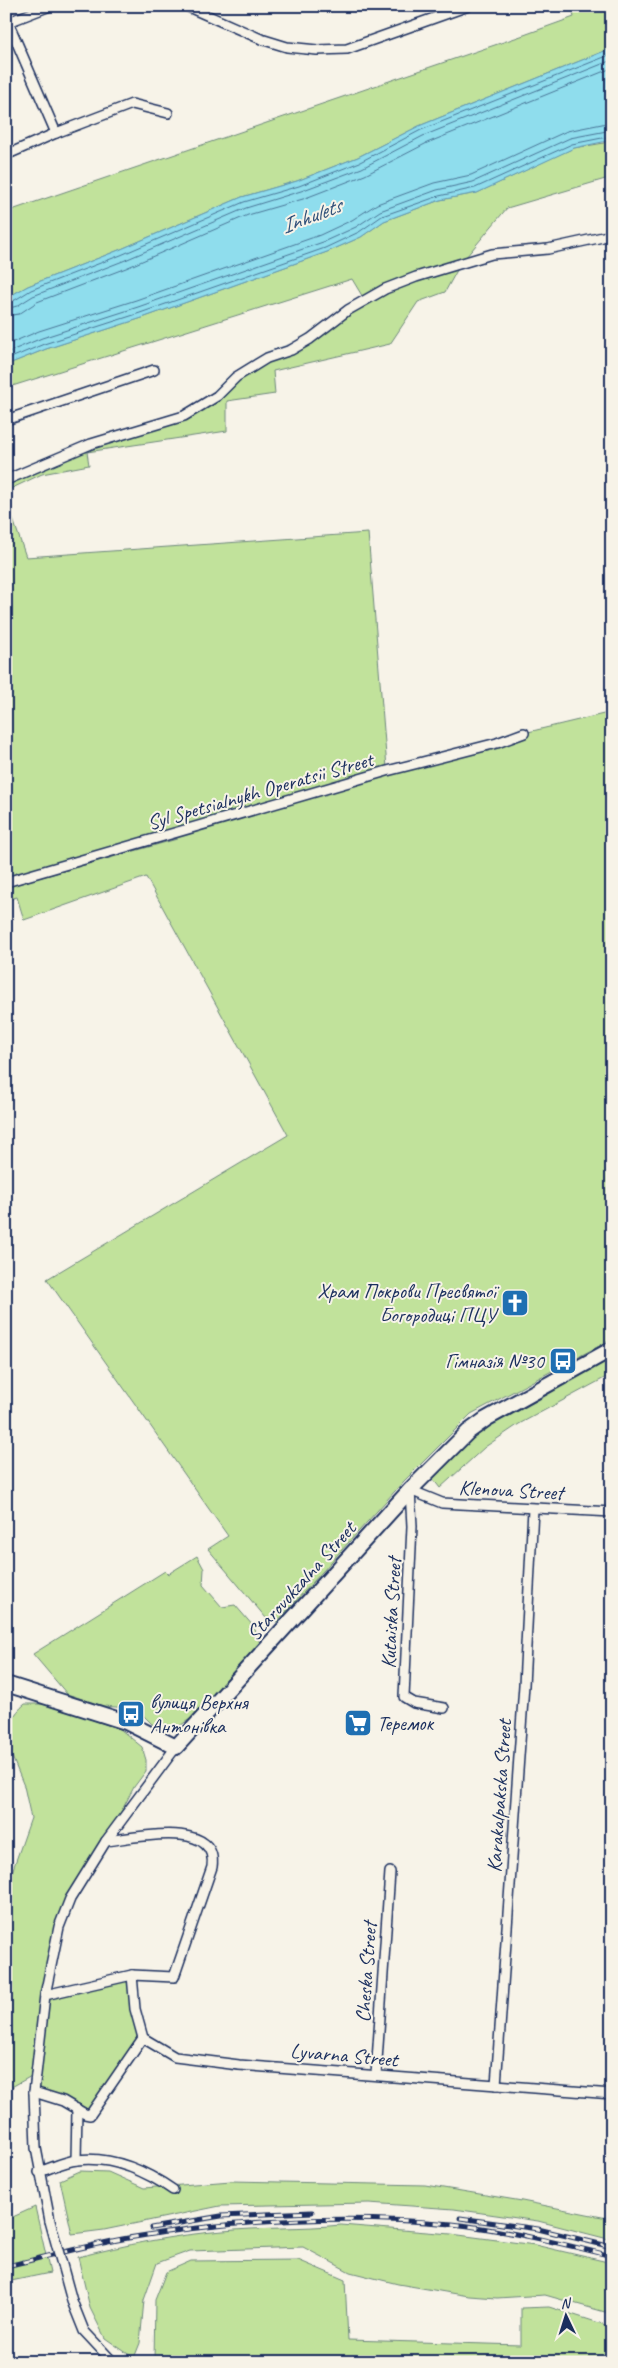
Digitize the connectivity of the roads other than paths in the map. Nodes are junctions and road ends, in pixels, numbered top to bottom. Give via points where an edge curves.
1 (50, 6) edge
2 (186, 6) edge
3 (468, 6) edge
4 (7, 22) edge
5 (168, 113) dead end
6 (56, 133) junction
7 (6, 155) edge
8 (612, 235) edge
9 (154, 370) dead end
10 (6, 420) edge
11 (6, 480) edge
12 (524, 733) dead end
13 (6, 882) edge
14 (612, 1349) edge
15 (410, 1490) junction
16 (533, 1509) junction
17 (612, 1512) edge
18 (6, 1684) edge
19 (444, 1708) dead end
20 (176, 1747) junction
21 (106, 1841) junction
22 (390, 1872) dead end
23 (132, 1975) junction
24 (45, 1995) junction
25 (144, 2038) junction
26 (376, 2075) junction
27 (496, 2085) junction
28 (34, 2092) junction
29 (612, 2094) edge
30 (77, 2109) junction
31 (76, 2160) junction
32 (39, 2172) junction
33 (173, 2190) dead end
34 (112, 2362) edge

1 - 4 street
2 - 3 street via 261,40 287,47 335,50 364,44
4 - 6 street
5 - 6 street via 132,104
6 - 7 street
8 - 11 street via 548,249 492,254 385,289 364,299 297,346 267,358 236,377 217,396 184,416 91,444
9 - 10 street
12 - 13 street, Syl Spetsialnykh Operatsii Street
14 - 15 main road, Starovokzalna Street via 477,1425
15 - 16 street, Klenova Street via 442,1503
15 - 19 street, Kutaiska Street via 412,1526 404,1697 414,1703
15 - 20 main road, Starovokzalna Street
16 - 17 street, Klenova Street
16 - 27 street, Karakalpakska Street
18 - 20 main road via 126,1722
20 - 21 street
21 - 23 street via 190,1836 204,1842 212,1856 212,1867 174,1978
21 - 24 street via 70,1899 59,1927
22 - 26 street, Cheska Street
23 - 24 street
23 - 25 street via 135,2010
24 - 28 street
25 - 26 street, Lyvarna Street via 175,2057
25 - 30 street via 95,2110 90,2115
26 - 27 street, Lyvarna Street
27 - 29 street, Lyvarna Street
28 - 30 street
28 - 32 street
30 - 31 street
31 - 32 street
31 - 33 street via 109,2160 149,2174
32 - 34 street, bridge via 72,2301 84,2331

